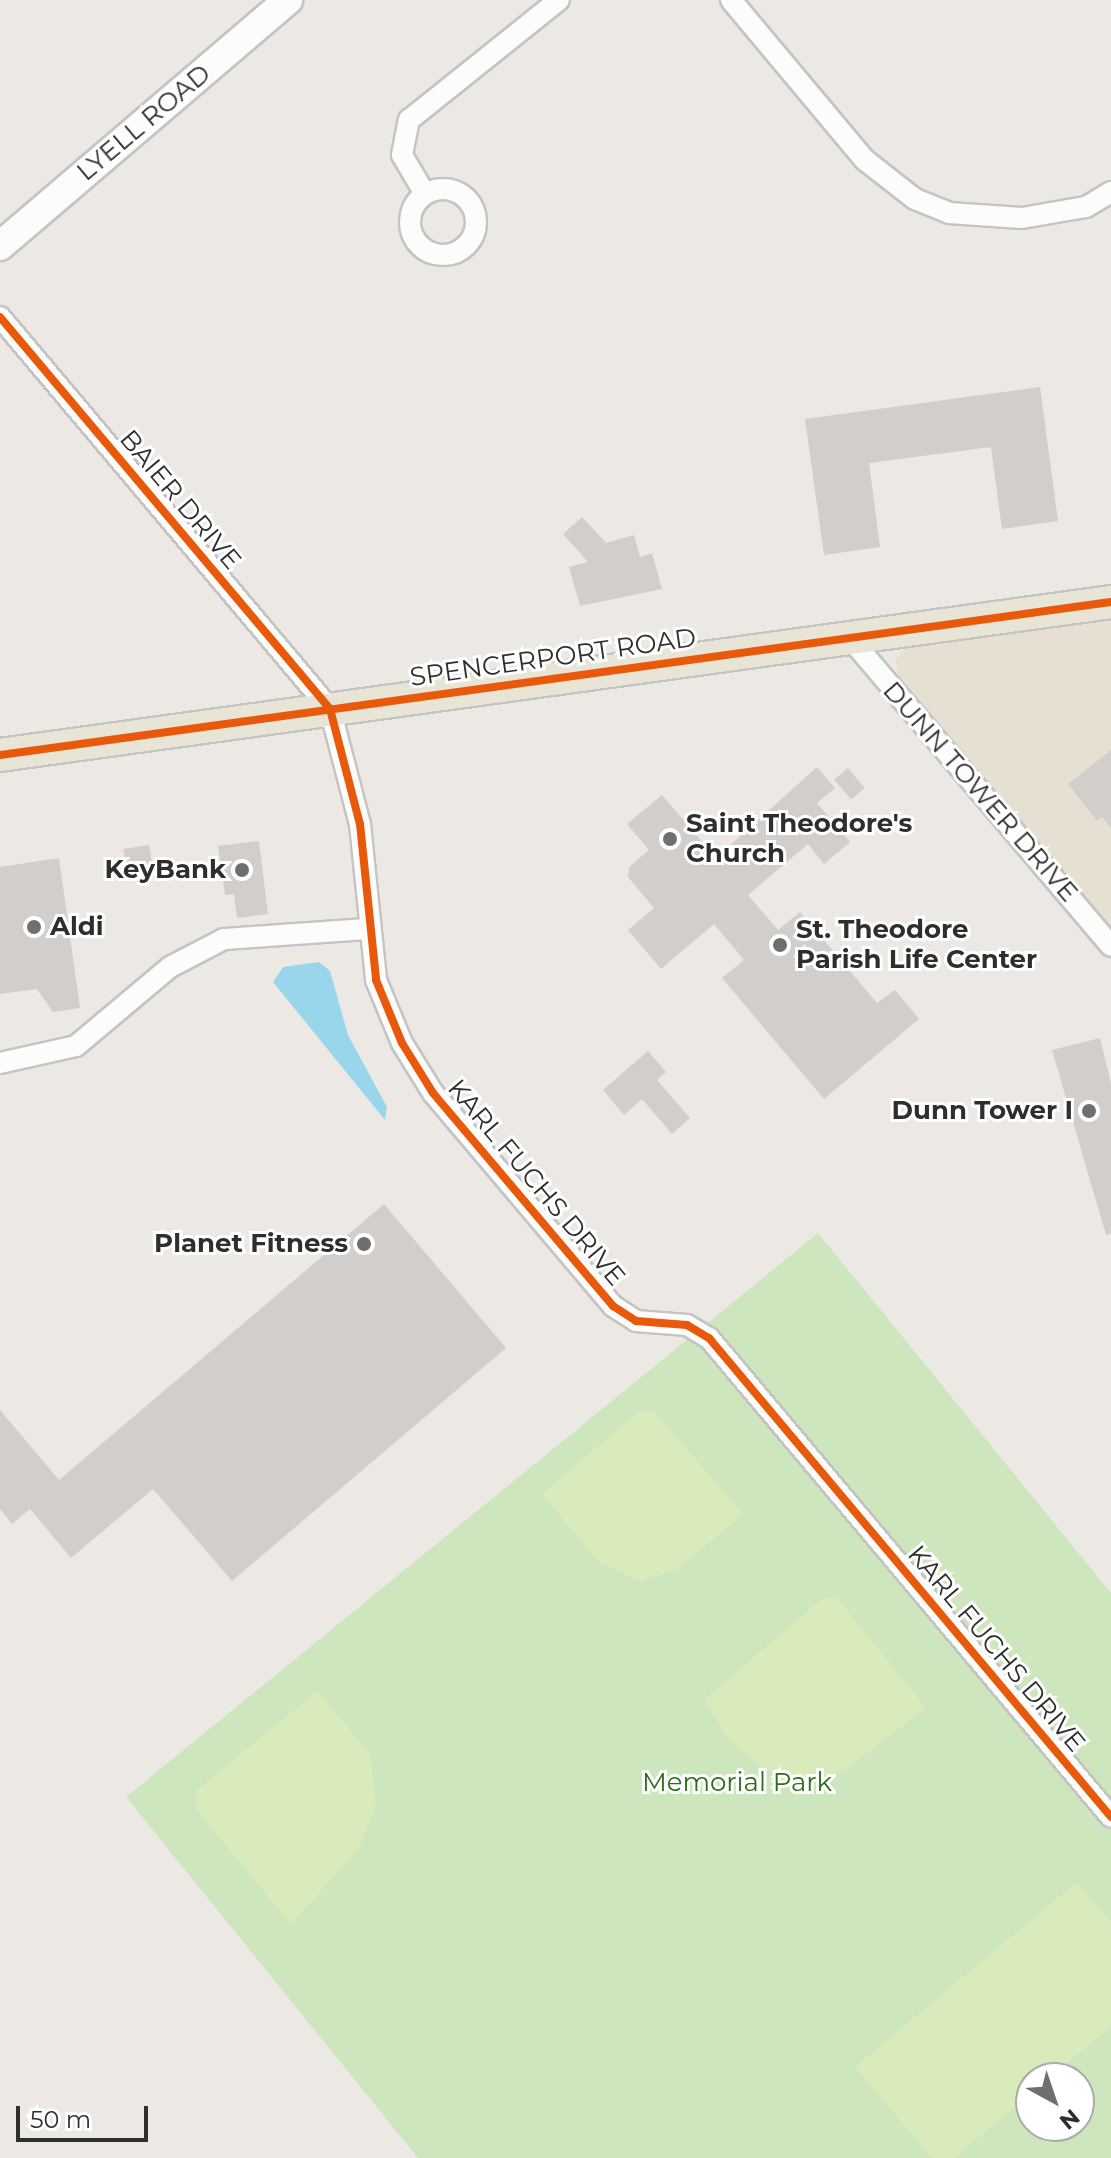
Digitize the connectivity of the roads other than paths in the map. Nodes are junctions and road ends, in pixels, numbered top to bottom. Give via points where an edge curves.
1 (288, 0) edge
2 (559, 0) edge
3 (731, 0) edge
4 (1111, 192) edge
5 (425, 194) dead end
6 (0, 246) edge
7 (0, 317) edge
8 (1111, 602) edge
9 (849, 637) junction
10 (330, 709) junction
11 (0, 755) edge
12 (367, 929) junction
13 (1111, 946) edge
14 (0, 1063) edge
15 (1111, 1817) edge

1 - 6 street, LYELL ROAD
2 - 5 street via 409,120 402,155
3 - 4 street via 865,160 915,199 949,213 1022,218 1086,207
7 - 10 street, BAIER DRIVE
8 - 9 main road, SPENCERPORT ROAD
9 - 10 main road, SPENCERPORT ROAD
9 - 13 street, DUNN TOWER DRIVE
10 - 11 main road, SPENCERPORT ROAD
10 - 12 street, KARL FUCHS DRIVE via 360,824
12 - 14 street via 224,939 170,967 76,1046
12 - 15 street, KARL FUCHS DRIVE via 376,980 396,1029 455,1121 613,1306 636,1321 687,1325 709,1338

